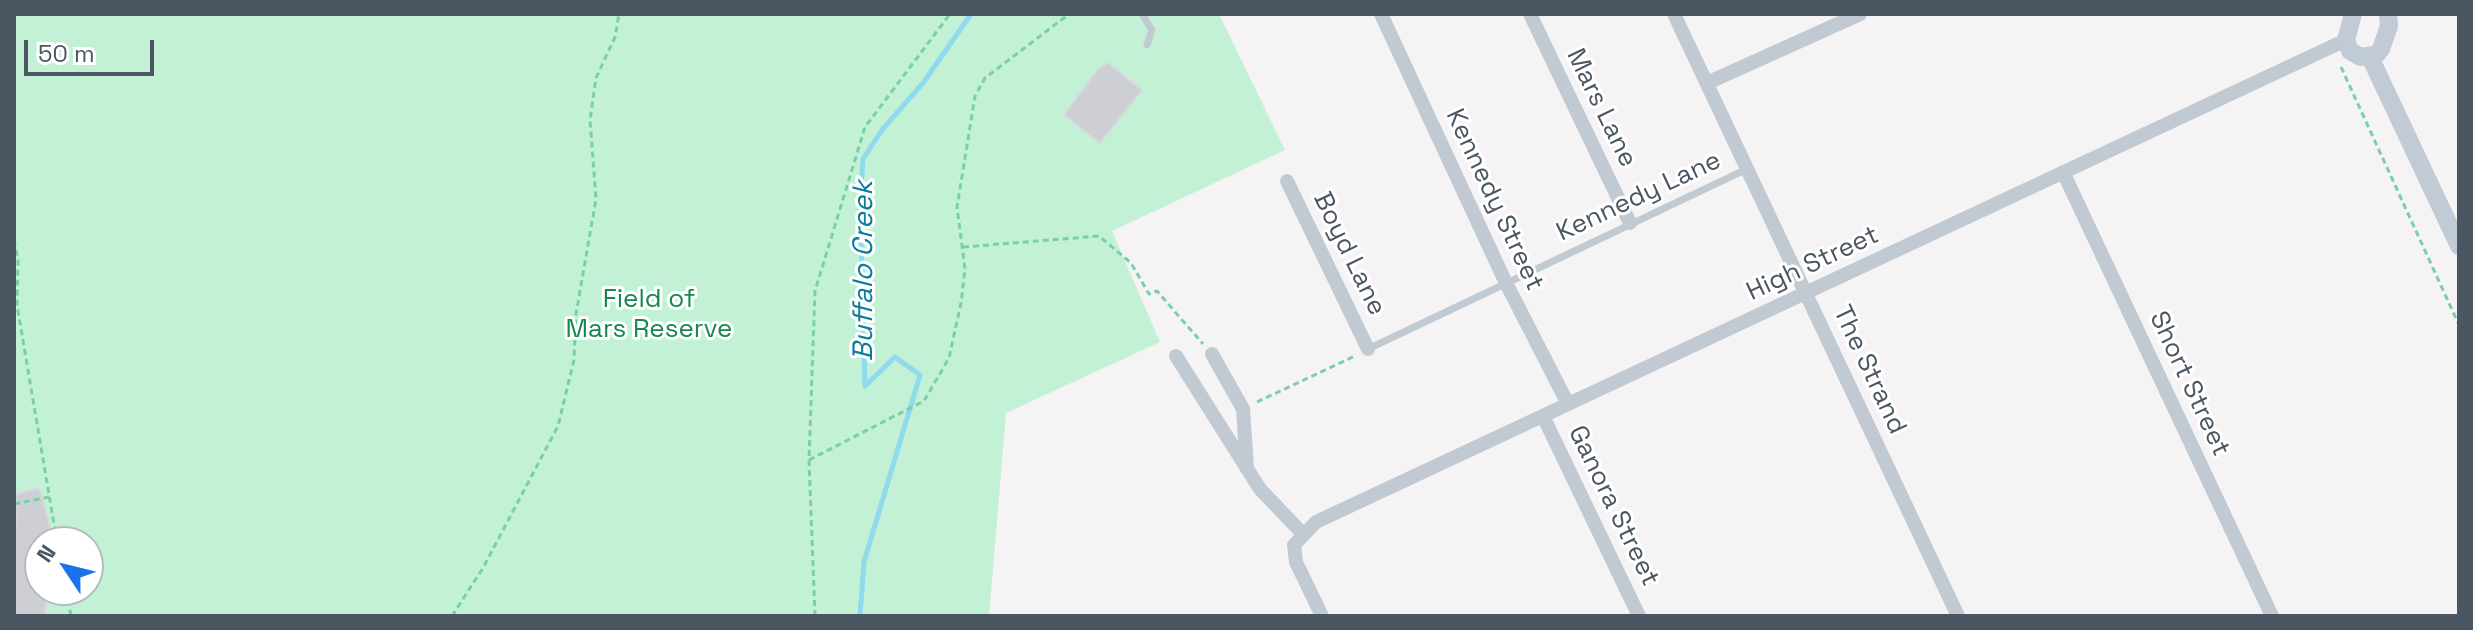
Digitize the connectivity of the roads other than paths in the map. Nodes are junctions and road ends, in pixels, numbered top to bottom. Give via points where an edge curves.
1 (1142, 14) edge
2 (1381, 14) edge
3 (1530, 14) edge
4 (1674, 14) edge
5 (1860, 14) edge
6 (2353, 14) edge
7 (2393, 16) edge
8 (2346, 40) junction
9 (1147, 45) dead end
10 (2370, 57) junction
11 (1707, 83) junction
12 (1747, 169) junction
13 (2063, 172) junction
14 (1287, 181) dead end
15 (1630, 223) junction
16 (2459, 246) edge
17 (1505, 281) junction
18 (1806, 294) junction
19 (1368, 349) joint
20 (1212, 354) road end
21 (1176, 356) dead end
22 (1568, 404) junction
23 (1543, 416) junction
24 (1247, 470) junction
25 (1302, 533) junction
26 (1322, 616) edge
27 (1639, 616) edge
28 (1958, 616) edge
29 (2272, 616) edge

1 - 9 lane via 1152,30
2 - 17 street, Kennedy Street
3 - 15 street, Mars Lane
4 - 11 street, The Strand
5 - 11 street
6 - 8 main road
7 - 10 main road via 2381,49
8 - 10 main road via 2350,51
8 - 13 street, High Street
10 - 16 main road
11 - 12 street, The Strand
12 - 15 lane, Kennedy Lane
12 - 18 street, The Strand
13 - 18 street, High Street
13 - 29 street, Short Street
14 - 19 street, Boyd Lane
15 - 17 lane, Kennedy Lane
17 - 19 lane, Boyd Lane
17 - 22 street, Kennedy Street
18 - 22 street, High Street
18 - 28 street, The Strand
20 - 24 street via 1243,409
21 - 24 street
22 - 23 street, High Street
23 - 25 street, High Street
23 - 27 street, Ganora Street
24 - 25 street
25 - 26 street via 1294,545 1296,562

